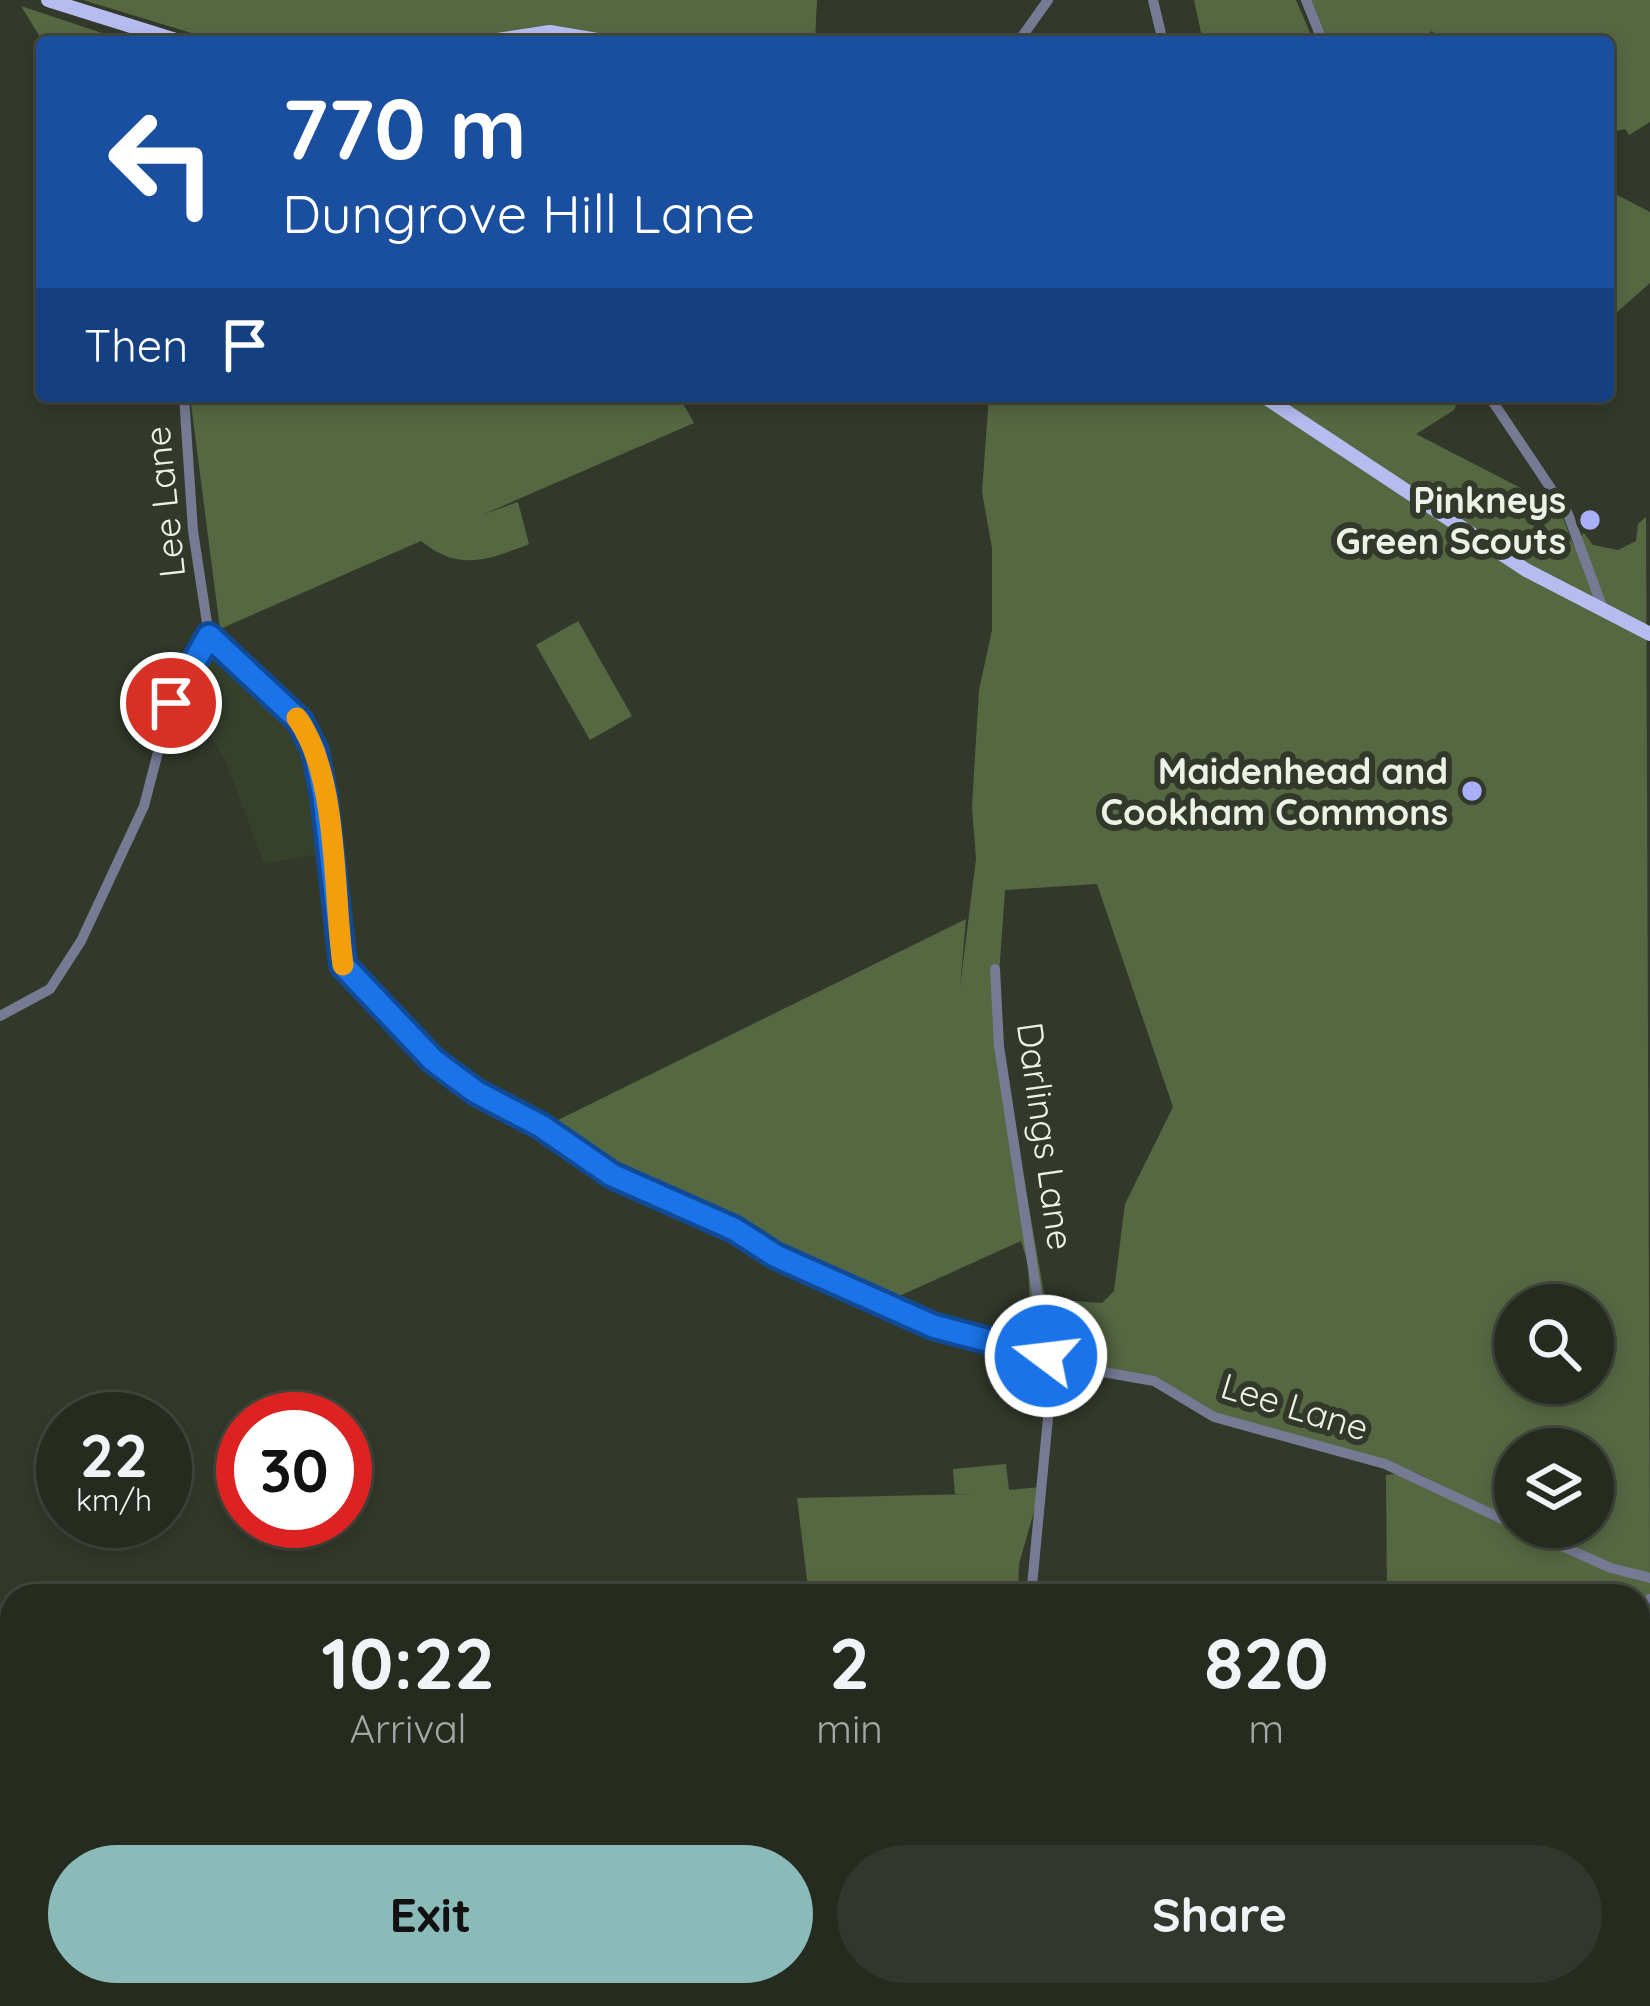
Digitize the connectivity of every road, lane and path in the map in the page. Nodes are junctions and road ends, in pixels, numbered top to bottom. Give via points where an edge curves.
1 (48, 0) edge
2 (1048, 0) edge
3 (1154, 0) edge
4 (1306, 0) edge
5 (163, 36) edge
6 (524, 36) edge
7 (574, 36) edge
8 (1022, 36) edge
9 (1162, 36) edge
10 (1321, 36) edge
11 (184, 402) edge
12 (1272, 402) edge
13 (1494, 402) edge
14 (1604, 612) junction
15 (1650, 634) edge
16 (209, 636) junction
17 (994, 970) dead end
18 (0, 1016) edge
19 (1046, 1356) junction
20 (1075, 1367) junction
21 (1051, 1386) junction
22 (1494, 1515) edge
23 (1566, 1548) edge
24 (1650, 1578) edge
25 (1032, 1584) edge

1 - 5 main road
2 - 8 street
3 - 9 street
4 - 10 street
6 - 7 main road
11 - 16 street, Lee Lane
12 - 14 main road via 1458,528
13 - 14 street via 1568,514
14 - 15 main road
16 - 18 street via 171,703 144,806 81,941 50,989
16 - 19 street, Lee Lane via 300,721 324,797 343,965 433,1060 612,1175 776,1256 933,1326
17 - 19 street, Darlings Lane
19 - 20 street, Lee Lane
19 - 21 street, Darlings Lane
20 - 21 street
20 - 22 street, Lee Lane via 1154,1382 1214,1417 1385,1464
21 - 25 street, Darlings Lane
23 - 24 street, Lee Lane

